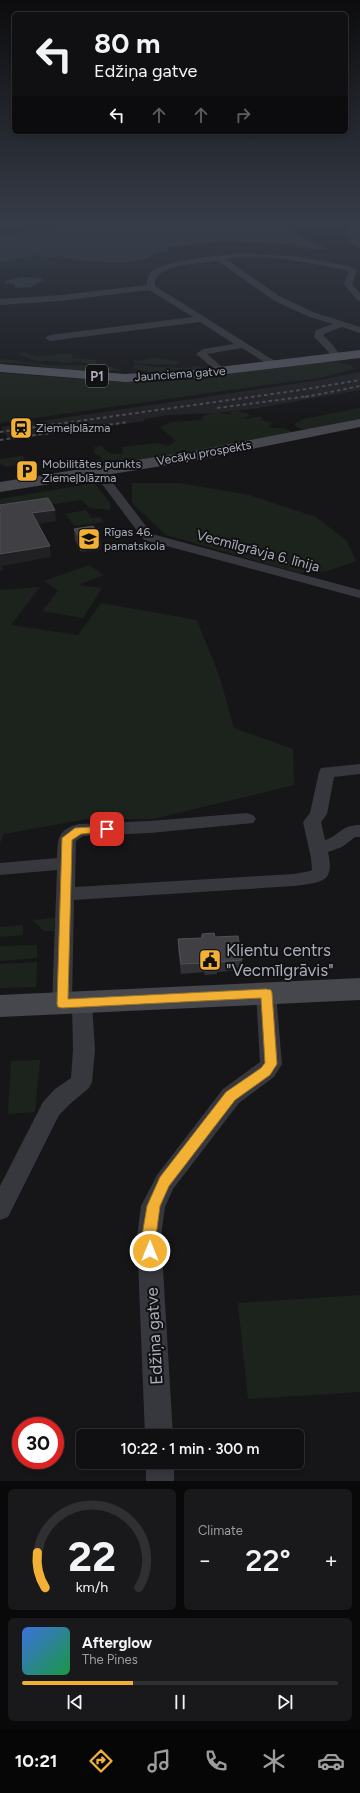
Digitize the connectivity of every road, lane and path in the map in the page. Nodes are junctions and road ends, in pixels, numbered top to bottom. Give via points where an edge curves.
1 (126, 290) edge
2 (156, 290) edge
3 (265, 290) edge
4 (353, 290) edge
5 (360, 298) edge
6 (0, 302) edge
7 (200, 319) junction
8 (343, 324) junction
9 (360, 330) edge
10 (50, 338) dead end
11 (243, 345) junction
12 (360, 354) edge
13 (336, 358) junction
14 (275, 365) junction
15 (0, 368) edge
16 (222, 371) junction
17 (360, 423) edge
18 (99, 472) junction
19 (0, 487) edge
20 (360, 594) edge
21 (360, 769) edge
22 (247, 819) dead end
23 (360, 831) edge
24 (317, 850) junction
25 (66, 864) junction
26 (0, 869) edge
27 (67, 894) junction
28 (360, 989) edge
29 (266, 993) junction
30 (72, 1003) junction
31 (0, 1006) edge
32 (0, 1209) edge
33 (159, 1429) edge
34 (160, 1469) edge
35 (160, 1481) edge

1 - 6 street
2 - 7 street
3 - 8 street via 310,314
4 - 5 street
7 - 10 street
7 - 11 street
8 - 9 street
8 - 13 street via 319,332 319,337 330,347
11 - 14 street
11 - 16 street via 201,354
12 - 13 main road, Jaunciema gatve / P1
13 - 14 main road, Jaunciema gatve / P1
14 - 16 main road, Jaunciema gatve / P1
15 - 16 main road, Jaunciema gatve / P1 via 125,378
17 - 18 main road, Vecāķu prospekts
18 - 19 main road, Vecāķu prospekts
18 - 20 street, Vecmīlgrāvja 6. līnija via 148,537
21 - 24 street via 327,772 318,814 312,822
22 - 25 street via 79,830 67,838
23 - 24 street via 351,832 336,843
24 - 27 street via 321,873 314,878
25 - 26 street
25 - 27 street
27 - 30 street
28 - 29 main road
29 - 30 main road
29 - 33 street, Edžiņa gatve via 271,1064 266,1071 231,1096 165,1182 153,1206 149,1236
30 - 31 main road
30 - 32 street via 84,1050 81,1082 62,1096 51,1109
34 - 35 street

